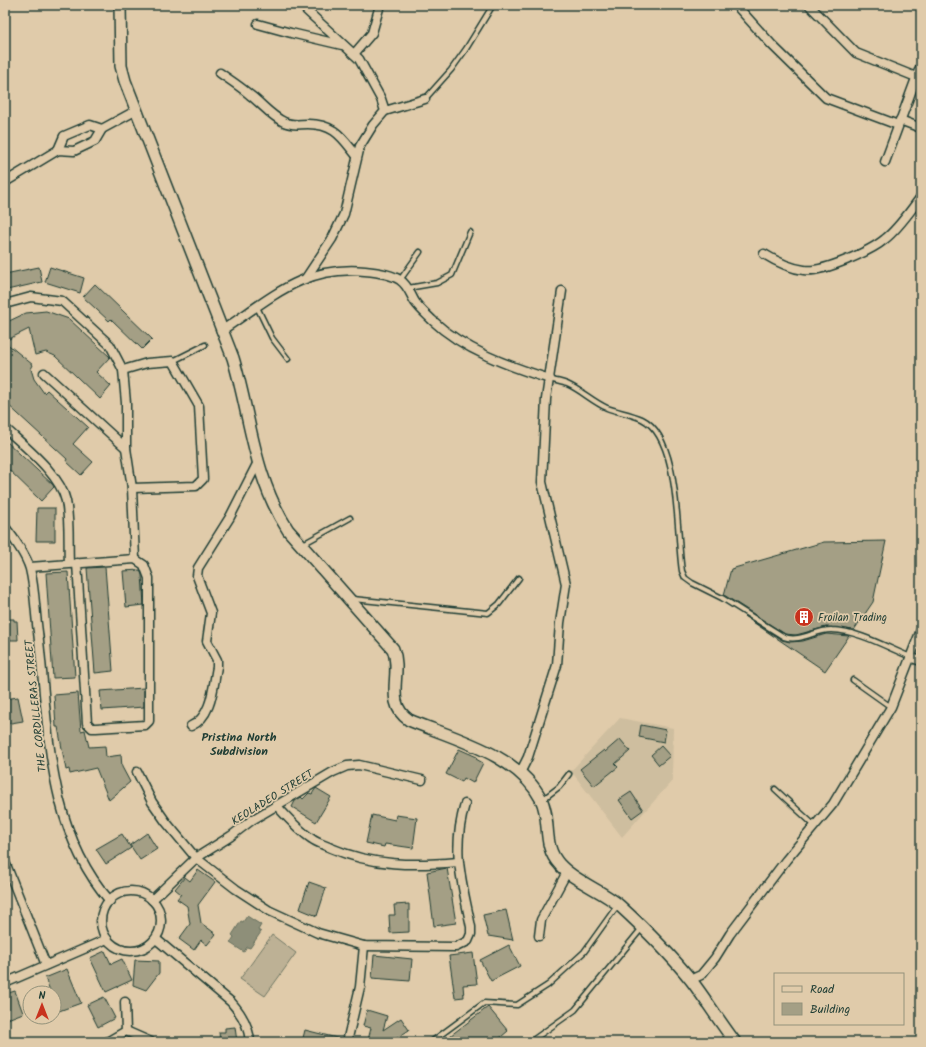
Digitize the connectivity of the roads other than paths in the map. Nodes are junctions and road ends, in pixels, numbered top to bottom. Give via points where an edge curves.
1 (120, 5) edge
2 (380, 5) edge
3 (493, 5) edge
4 (736, 5) edge
5 (809, 5) edge
6 (306, 10) dead end
7 (258, 24) dead end
8 (342, 45) junction
9 (354, 54) junction
10 (921, 65) edge
11 (220, 74) dead end
12 (916, 77) junction
13 (425, 99) joint
14 (137, 110) junction
15 (385, 111) junction
16 (899, 122) junction
17 (921, 128) edge
18 (102, 129) junction
19 (58, 150) junction
20 (357, 156) junction
21 (885, 162) dead end
22 (5, 182) edge
23 (921, 197) edge
24 (470, 232) dead end
25 (420, 252) dead end
26 (764, 254) dead end
27 (306, 278) junction
28 (400, 280) junction
29 (408, 288) junction
30 (562, 291) dead end
31 (5, 304) edge
32 (257, 307) junction
33 (221, 331) junction
34 (205, 345) dead end
35 (288, 358) dead end
36 (173, 361) junction
37 (123, 370) junction
38 (44, 373) dead end
39 (550, 379) junction
40 (5, 428) edge
41 (126, 448) junction
42 (257, 464) junction
43 (132, 488) junction
44 (350, 518) dead end
45 (5, 527) edge
46 (300, 545) junction
47 (135, 559) junction
48 (73, 563) junction
49 (30, 567) junction
50 (519, 578) dead end
51 (348, 598) junction
52 (921, 630) edge
53 (912, 658) junction
54 (921, 661) edge
55 (853, 680) dead end
56 (891, 707) junction
57 (191, 726) dead end
58 (137, 772) dead end
59 (520, 773) junction
60 (569, 774) dead end
61 (422, 780) dead end
62 (775, 789) dead end
63 (542, 800) junction
64 (465, 804) dead end
65 (276, 805) junction
66 (815, 826) junction
67 (196, 858) junction
68 (5, 862) edge
69 (458, 862) junction
70 (567, 872) junction
71 (152, 900) junction
72 (110, 901) junction
73 (618, 904) junction
74 (643, 927) junction
75 (539, 936) dead end
76 (107, 939) junction
77 (156, 939) junction
78 (364, 946) junction
79 (46, 965) junction
80 (690, 980) junction
81 (5, 983) edge
82 (125, 1002) dead end
83 (126, 1031) junction
84 (106, 1042) edge
85 (151, 1042) edge
86 (250, 1042) edge
87 (346, 1042) edge
88 (431, 1042) edge
89 (530, 1042) edge
90 (735, 1042) edge

1 - 14 street via 121,66
2 - 9 street via 372,33
3 - 13 lane via 455,65
4 - 16 street via 826,98
5 - 12 street via 856,53
6 - 8 street
7 - 8 street
8 - 9 street
9 - 15 street via 368,75
10 - 12 street
11 - 20 street via 285,123 322,125 331,128
12 - 16 street
13 - 15 street
14 - 18 street
14 - 33 street
15 - 20 street via 364,138
16 - 17 street
16 - 21 street
18 - 19 street via 96,141 74,151
18 - 19 street via 90,125 64,136
19 - 22 street
20 - 27 street via 344,214 332,239
23 - 26 street via 885,240 845,261 805,271 780,264
24 - 29 lane via 452,275 437,283
25 - 28 lane
27 - 28 street via 331,271 351,270 372,272
27 - 32 street via 292,283
28 - 29 street
29 - 39 street via 423,312 452,335 500,362
30 - 39 street
31 - 37 street via 31,297 62,301 110,345
32 - 33 street
32 - 35 lane via 272,338
33 - 42 street via 240,382
34 - 36 lane
36 - 37 street via 147,363
36 - 43 street via 199,406 203,479 196,486
37 - 41 street
38 - 41 street
39 - 53 lane via 567,384 606,407 643,419 654,430 673,476 680,556 685,578 792,640 830,630 848,632
39 - 59 street via 546,399 542,482 566,584 557,665 535,737
40 - 48 street via 32,452 62,490
41 - 43 street
42 - 46 street via 278,515
42 - 57 street via 230,517 198,568 197,576 212,613 207,641 217,660 217,667 206,712 202,720
43 - 47 street
44 - 46 lane
45 - 49 street, THE CORDILLERAS STREET
46 - 51 street
47 - 48 street
47 - 48 street via 144,565 149,578 150,716 148,723 142,726 92,728 87,723
48 - 49 street
49 - 72 street, THE CORDILLERAS STREET via 46,724 54,776 68,825 80,855 98,887
50 - 51 lane via 499,604 488,613
51 - 59 street via 392,649 396,664 395,699 401,714 409,720 485,751
52 - 53 street
53 - 54 street
53 - 56 street
55 - 56 lane
56 - 66 street via 834,804
58 - 67 street via 156,807
59 - 63 street
60 - 63 lane via 559,787
61 - 65 street, KEOLADEO STREET via 359,765 347,766
62 - 66 lane
63 - 70 street via 552,855
64 - 69 street via 459,825
65 - 67 street, KEOLADEO STREET
65 - 69 street via 312,839 347,855 382,863 423,865
66 - 80 street via 739,921 715,958 701,974
67 - 71 street, KEOLADEO STREET
67 - 78 street via 270,911 318,932
68 - 79 street
69 - 78 street via 471,927 468,941 456,947
70 - 73 street
70 - 75 street via 541,920
71 - 72 street via 146,895 131,892 123,893
71 - 77 street via 157,905 161,918
72 - 76 street via 101,919
73 - 74 street
73 - 88 lane via 584,952 548,985 517,1005 484,1003
74 - 80 street
74 - 89 lane via 575,1010
76 - 77 street via 118,948 132,951 141,950
76 - 79 street
77 - 86 street via 231,1002 246,1024
78 - 87 street via 360,987
79 - 81 street
80 - 90 street
82 - 83 street
83 - 84 street
83 - 85 street

